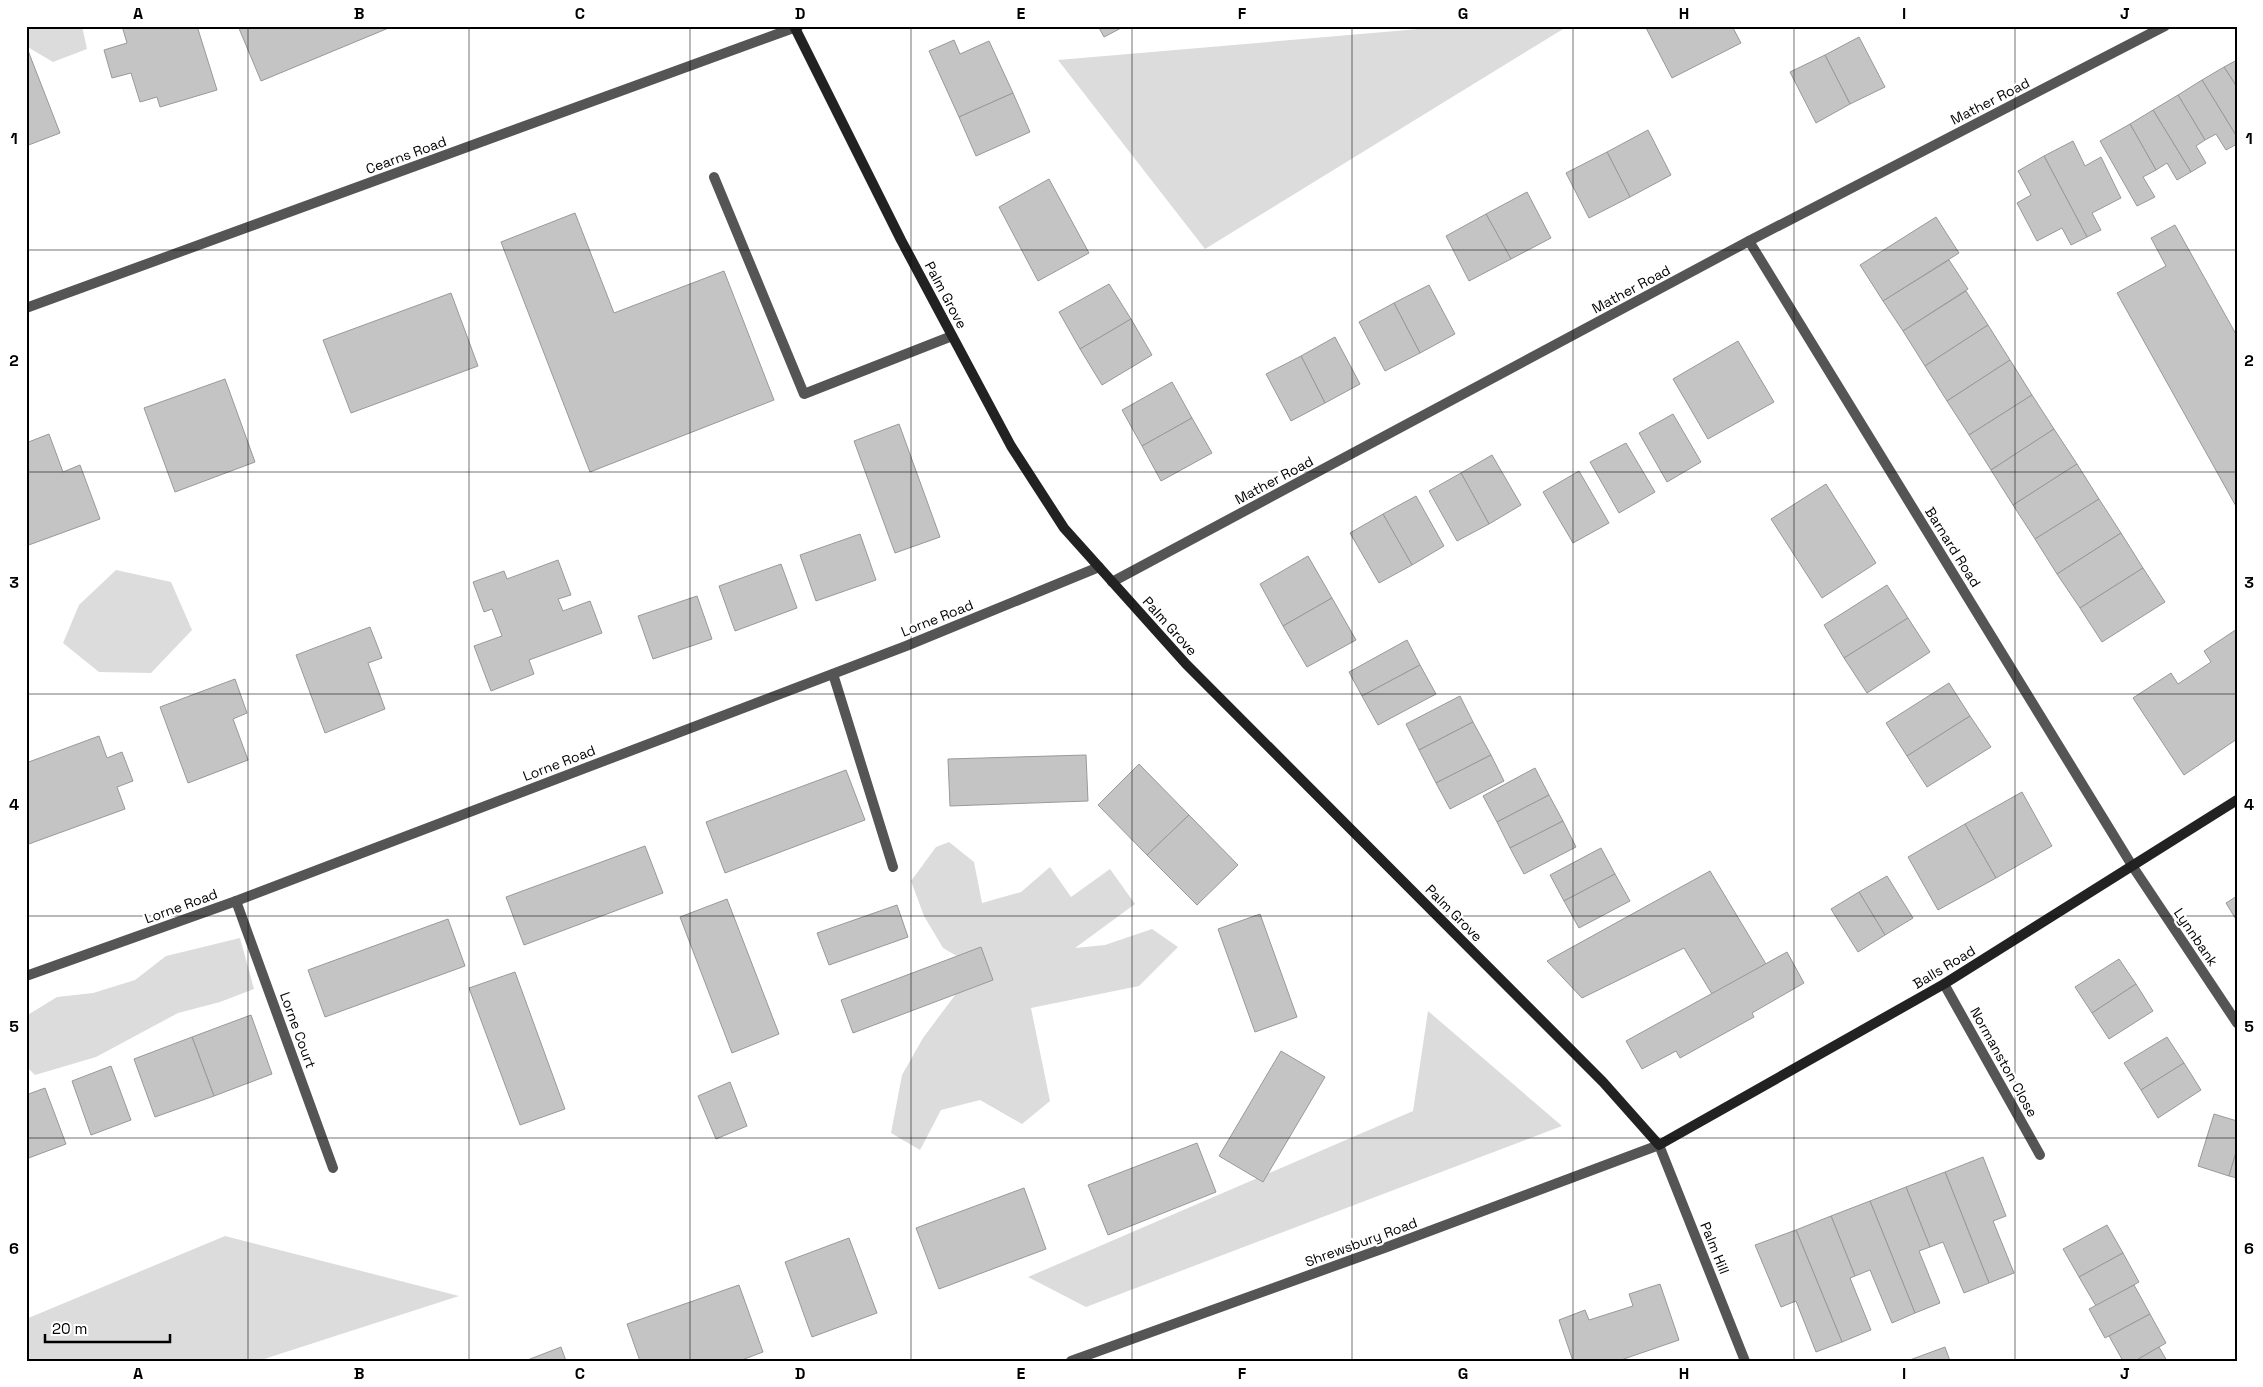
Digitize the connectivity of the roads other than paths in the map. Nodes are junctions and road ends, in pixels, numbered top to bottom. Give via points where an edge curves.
1 (2165, 26) edge
2 (796, 27) edge
3 (714, 176) dead end
4 (1749, 241) junction
5 (26, 308) edge
6 (952, 336) junction
7 (1099, 566) junction
8 (1112, 582) junction
9 (833, 674) junction
10 (2237, 800) edge
11 (893, 867) dead end
12 (2132, 867) junction
13 (236, 901) junction
14 (26, 976) edge
15 (1944, 984) junction
16 (2237, 1023) edge
17 (1659, 1145) junction
18 (2040, 1155) dead end
19 (333, 1168) dead end
20 (1071, 1361) edge
21 (1745, 1361) edge

1 - 4 street, Mather Road
2 - 5 street, Cearns Road
2 - 6 street, Palm Grove
3 - 6 street via 804,394
4 - 8 street, Mather Road
4 - 12 street, Barnard Road
6 - 7 street, Palm Grove via 1011,446 1064,528
7 - 8 street, Palm Grove
7 - 9 street, Lorne Road
8 - 17 street, Palm Grove via 1186,664 1596,1075
9 - 11 street
9 - 13 street, Lorne Road
10 - 12 street, Balls Road
12 - 15 street, Balls Road
12 - 16 street, Lynnbank
13 - 14 street, Lorne Road
13 - 19 street, Lorne Court
15 - 17 street, Balls Road
15 - 18 street, Normanston Close
17 - 20 street, Shrewsbury Road
17 - 21 street, Palm Hill

